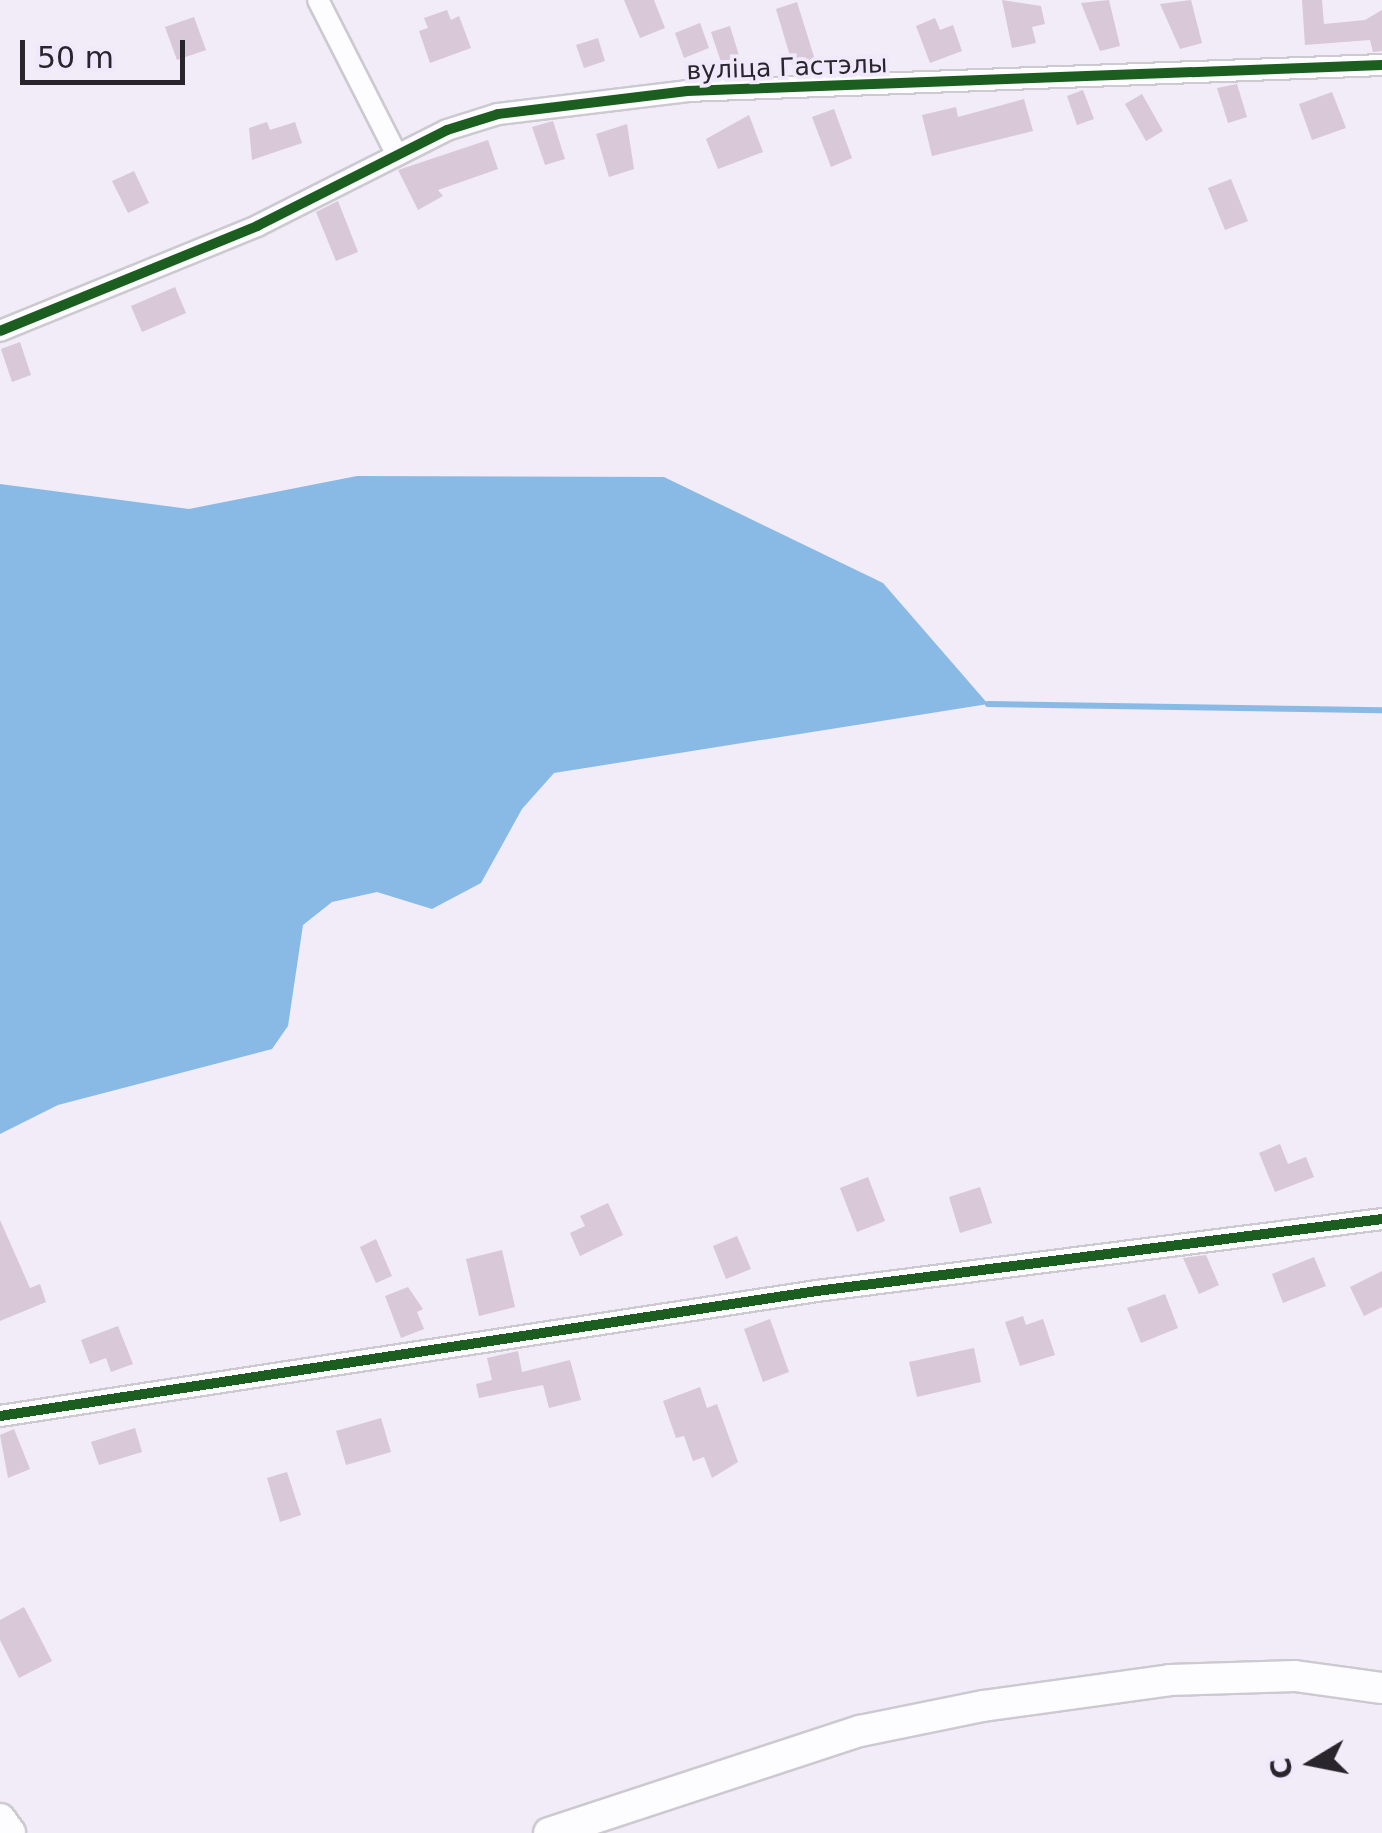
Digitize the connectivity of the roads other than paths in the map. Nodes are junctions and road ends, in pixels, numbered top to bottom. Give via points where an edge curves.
1 (318, 0) edge
2 (1382, 65) edge
3 (397, 155) junction
4 (0, 331) edge
5 (1382, 1218) edge
6 (0, 1416) edge
7 (1382, 1688) edge
8 (0, 1819) edge
9 (10, 1833) edge
10 (549, 1833) edge

1 - 3 street
2 - 3 street, вуліца Гастэлы via 687,91 498,114
3 - 4 street, вуліца Гастэлы via 240,234
5 - 6 street via 799,1294
7 - 10 street via 1294,1676 1170,1680 984,1706 860,1731
8 - 9 street

